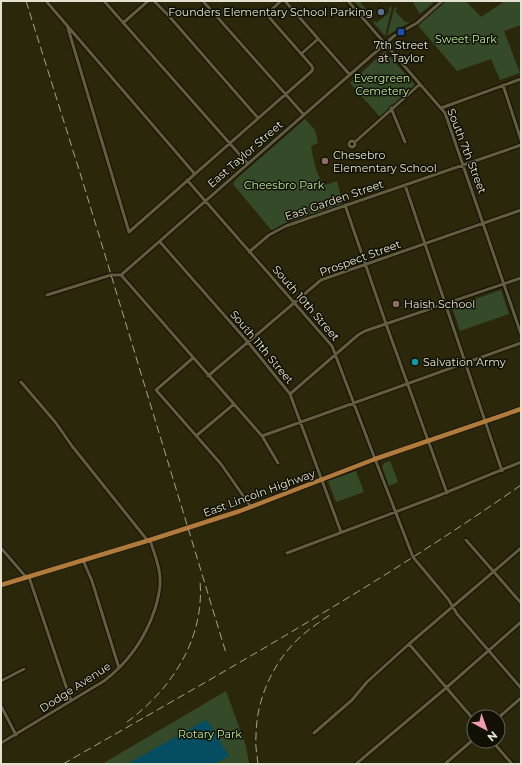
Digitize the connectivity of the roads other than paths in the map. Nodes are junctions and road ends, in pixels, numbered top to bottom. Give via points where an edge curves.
1 (46, 1) edge
2 (104, 1) edge
3 (148, 1) edge
4 (154, 1) edge
5 (204, 1) edge
6 (281, 1) edge
7 (285, 1) edge
8 (348, 1) edge
9 (442, 1) edge
10 (123, 23) junction
11 (66, 25) junction
12 (318, 39) junction
13 (386, 44) junction
14 (301, 54) junction
15 (350, 75) junction
16 (521, 79) edge
17 (420, 84) junction
18 (502, 85) junction
19 (286, 94) junction
20 (391, 108) junction
21 (441, 108) junction
22 (304, 115) junction
23 (258, 118) junction
24 (521, 140) edge
25 (354, 142) dead end
26 (404, 142) dead end
27 (229, 143) junction
28 (521, 145) edge
29 (248, 164) junction
30 (463, 164) junction
31 (194, 173) junction
32 (187, 180) junction
33 (405, 185) junction
34 (206, 201) junction
35 (345, 206) junction
36 (521, 210) edge
37 (484, 223) junction
38 (160, 242) junction
39 (426, 244) junction
40 (250, 252) junction
41 (366, 264) junction
42 (121, 275) junction
43 (521, 278) edge
44 (504, 284) junction
45 (46, 295) dead end
46 (294, 303) junction
47 (445, 304) junction
48 (386, 324) junction
49 (521, 334) edge
50 (248, 341) junction
51 (521, 343) edge
52 (336, 355) junction
53 (193, 358) junction
54 (465, 362) junction
55 (208, 376) junction
56 (21, 382) dead end
57 (408, 383) junction
58 (290, 394) junction
59 (353, 402) junction
60 (234, 404) junction
61 (521, 409) edge
62 (486, 421) junction
63 (300, 422) junction
64 (196, 436) junction
65 (262, 436) junction
66 (428, 442) junction
67 (374, 460) junction
68 (521, 462) edge
69 (278, 463) dead end
70 (502, 471) junction
71 (322, 480) junction
72 (447, 493) junction
73 (251, 507) junction
74 (395, 512) junction
75 (342, 532) junction
76 (149, 540) junction
77 (466, 540) dead end
78 (1, 548) edge
79 (521, 548) edge
80 (287, 553) dead end
81 (83, 560) junction
82 (494, 571) junction
83 (28, 577) junction
84 (1, 585) edge
85 (521, 603) edge
86 (452, 607) junction
87 (521, 622) edge
88 (409, 644) junction
89 (489, 651) junction
90 (119, 668) junction
91 (24, 670) dead end
92 (1, 681) edge
93 (446, 688) junction
94 (521, 688) edge
95 (521, 698) edge
96 (71, 701) junction
97 (1, 706) edge
98 (466, 711) edge
99 (506, 711) edge
100 (314, 733) dead end
101 (16, 735) junction
102 (1, 743) edge
103 (466, 746) edge
104 (499, 749) edge
105 (356, 764) edge
106 (445, 764) edge
107 (512, 764) edge

1 - 11 street
2 - 10 street
3 - 10 street
4 - 23 street
5 - 19 street
6 - 14 street via 269,12 269,17
7 - 12 street
8 - 13 street, South 7th Street
9 - 13 street, East Taylor Street via 417,23 394,36
10 - 27 street
11 - 31 street
11 - 32 street via 129,232
12 - 14 street
12 - 15 street
13 - 15 street, East Taylor Street
13 - 17 street, South 7th Street
14 - 19 street via 313,68
15 - 22 street, East Taylor Street
16 - 18 street
17 - 20 street
17 - 21 street, South 7th Street
18 - 21 street
18 - 24 street
19 - 22 street
19 - 23 street
20 - 25 street
20 - 26 street
21 - 30 street, South 7th Street
22 - 29 street, East Taylor Street
23 - 27 street
27 - 29 street
27 - 31 street
28 - 30 street, East Garden Street
29 - 34 street, East Taylor Street
30 - 33 street, East Garden Street
30 - 37 street, South 7th Street
31 - 32 street
32 - 34 street, South 10th Street
33 - 35 street, East Garden Street
33 - 39 street
34 - 38 street, East Taylor Street
34 - 40 street, South 10th Street
35 - 40 street, East Garden Street via 276,230
35 - 41 street
36 - 37 street, Prospect Street
37 - 39 street, Prospect Street
37 - 44 street, South 7th Street
38 - 42 street, East Taylor Street
38 - 50 street, South 11th Street
39 - 41 street, Prospect Street
39 - 47 street
40 - 46 street, South 10th Street
41 - 46 street, Prospect Street via 321,280
41 - 48 street
42 - 45 street via 111,275
42 - 53 street
43 - 44 street
44 - 47 street
44 - 49 street, South 7th Street
46 - 50 street, Prospect Street
46 - 52 street, South 10th Street via 332,346
47 - 48 street
47 - 54 street
48 - 52 street via 362,333
48 - 57 street
50 - 55 street, Prospect Street
50 - 58 street, South 11th Street
51 - 54 street
52 - 58 street
52 - 59 street, South 10th Street
53 - 55 street
53 - 64 street via 156,390
54 - 57 street
54 - 62 street
55 - 60 street
56 - 76 street via 56,422 72,446
57 - 59 street
57 - 66 street
58 - 63 street, South 11th Street
59 - 63 street
59 - 67 street, South 10th Street
60 - 64 street
60 - 65 street
61 - 62 main road, East Lincoln Highway
62 - 66 main road, East Lincoln Highway
62 - 70 street
63 - 65 street
63 - 71 street, South 11th Street
64 - 73 street via 221,464
65 - 69 street
66 - 67 main road, East Lincoln Highway
66 - 72 street
67 - 71 main road, East Lincoln Highway
67 - 74 street, South 10th Street
68 - 70 street
70 - 72 street
71 - 73 main road, East Lincoln Highway
71 - 75 street, South 11th Street
72 - 74 street
73 - 76 main road, East Lincoln Highway
74 - 75 street
74 - 86 street, South 10th Street via 413,557
75 - 80 street
76 - 81 main road, East Lincoln Highway
76 - 90 street, Dodge Avenue via 159,568 159,594 143,638
77 - 82 street
78 - 83 street
79 - 82 street
81 - 83 main road, East Lincoln Highway
81 - 90 street
82 - 85 street
82 - 86 street
83 - 84 main road, East Lincoln Highway
83 - 96 street
86 - 88 street
86 - 89 street, South 10th Street
87 - 89 street
88 - 93 street
88 - 100 street
89 - 93 street
89 - 94 street, South 10th Street
90 - 96 street, Dodge Avenue
91 - 92 street
93 - 98 street
93 - 105 street
95 - 99 street
96 - 101 street, Dodge Avenue
97 - 101 street
101 - 102 street, Dodge Avenue
103 - 106 street
104 - 107 street

